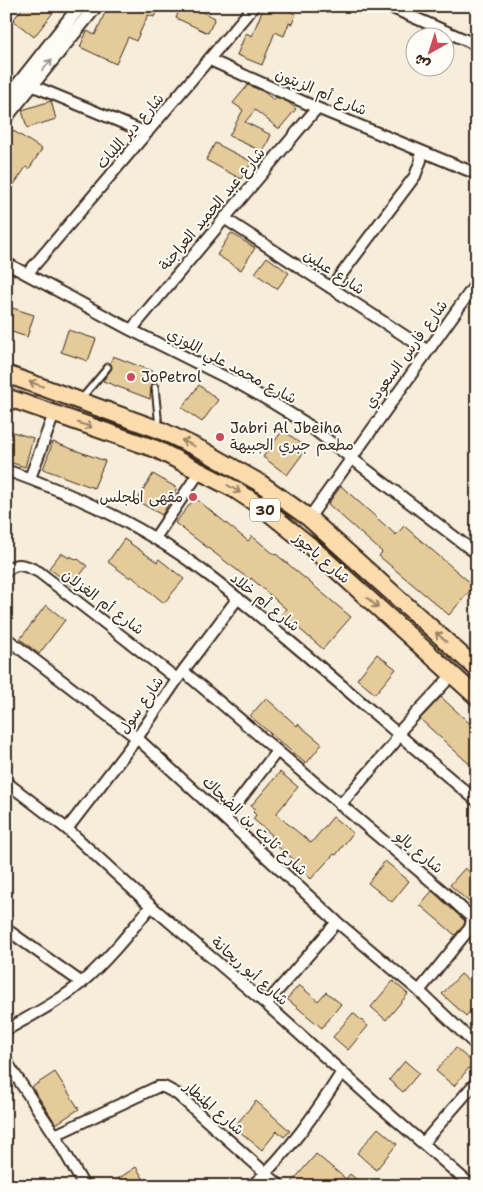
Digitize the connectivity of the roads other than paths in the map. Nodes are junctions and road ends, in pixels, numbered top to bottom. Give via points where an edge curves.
1 (80, 6) edge
2 (96, 6) edge
3 (254, 6) edge
4 (388, 6) edge
5 (477, 45) edge
6 (210, 60) junction
7 (31, 85) junction
8 (6, 100) edge
9 (317, 108) junction
10 (6, 117) edge
11 (147, 133) junction
12 (420, 151) junction
13 (477, 174) edge
14 (224, 218) junction
15 (6, 263) edge
16 (27, 274) junction
17 (477, 282) edge
18 (331, 288) junction
19 (131, 330) junction
20 (428, 351) junction
21 (108, 367) dead end
22 (6, 374) edge
23 (154, 386) dead end
24 (6, 397) edge
25 (80, 400) junction
26 (54, 414) junction
27 (160, 430) junction
28 (350, 457) junction
29 (6, 470) edge
30 (200, 470) junction
31 (30, 478) junction
32 (308, 518) junction
33 (155, 538) junction
34 (477, 554) edge
35 (6, 572) edge
36 (238, 598) junction
37 (6, 638) edge
38 (477, 669) edge
39 (180, 675) junction
40 (452, 675) junction
41 (477, 697) edge
42 (397, 734) junction
43 (137, 738) junction
44 (277, 751) junction
45 (6, 782) edge
46 (477, 802) edge
47 (340, 805) junction
48 (225, 819) junction
49 (67, 829) junction
50 (151, 906) junction
51 (338, 922) junction
52 (6, 929) edge
53 (82, 983) junction
54 (419, 991) junction
55 (266, 1004) junction
56 (6, 1030) edge
57 (477, 1046) edge
58 (6, 1060) edge
59 (342, 1072) junction
60 (477, 1082) edge
61 (54, 1135) junction
62 (423, 1143) junction
63 (265, 1174) junction
64 (84, 1186) edge
65 (252, 1186) edge
66 (280, 1186) edge
67 (472, 1186) edge

1 - 8 street
7 -> 2 street
3 - 6 street, شارع دير الليات
4 - 5 street
6 - 9 street, شارع أم الزيتون
6 - 11 street, شارع دير الليات
7 - 10 street
7 - 11 street
9 - 12 street, شارع أم الزيتون
9 - 14 street, شارع عبد الحميد العراجنة
11 - 16 street, شارع دير الليات
12 - 13 street, شارع أم الزيتون
12 - 18 street via 421,160 415,176
14 - 18 street, شارع عبلين
14 - 19 street, شارع عبد الحميد العراجنة
15 - 16 street, شارع محمد علي اللوزي
16 - 19 street, شارع محمد علي اللوزي
17 - 20 street, شارع فارس السعودي
18 - 20 street, شارع عبلين
19 - 28 street, شارع محمد علي اللوزي via 242,385 304,422
20 - 28 street, شارع فارس السعودي
21 - 25 lane
25 -> 22 main road, شارع ياجوز / 30
23 - 27 lane
24 - 26 main road, شارع ياجوز / 30
25 - 27 main road, شارع ياجوز / 30
26 -> 30 main road, شارع ياجوز / 30 via 156,449
26 - 31 street
32 -> 27 main road, شارع ياجوز / 30 via 234,468
28 - 32 street, شارع فارس السعودي
28 - 34 street, شارع محمد علي اللوزي
29 - 31 street, شارع أم خلاد
30 - 33 street
30 -> 40 main road, شارع ياجوز / 30 via 234,489 294,532
31 - 33 street, شارع أم خلاد
38 -> 32 main road, شارع ياجوز / 30
33 - 36 street, شارع أم خلاد
35 - 39 street, شارع أم الغزلان via 10,567 21,564 38,572
36 - 39 street, شارع سول
36 - 42 street, شارع أم خلاد
37 - 43 street, شارع ثابت بن الضحاك
39 - 43 street, شارع سول
39 - 44 street, شارع يالو
40 - 41 main road, شارع ياجوز / 30
40 - 42 street
42 - 46 street, شارع أم خلاد
42 - 47 street via 395,742
43 - 48 street, شارع ثابت بن الضحاك
43 - 49 street, شارع سول
44 - 47 street, شارع يالو
44 - 48 street
45 - 49 street, شارع أبو ريحانة
47 - 54 street, شارع يالو via 471,917 470,928
48 - 51 street, شارع ثابت بن الضحاك
49 - 50 street, شارع أبو ريحانة
50 - 53 street
50 - 55 street, شارع أبو ريحانة
51 - 54 street, شارع ثابت بن الضحاك
51 - 55 street
52 - 53 street
53 - 56 street
54 - 57 street, شارع ثابت بن الضحاك
55 - 59 street, شارع أبو ريحانة
58 - 61 street
59 - 62 street, شارع أبو ريحانة
59 - 63 street via 297,1139
60 - 62 street
61 - 63 street, شارع المنطار via 136,1096 164,1087 177,1094
61 - 64 street
62 - 67 street, شارع أبو ريحانة
63 - 65 street
63 - 66 street

